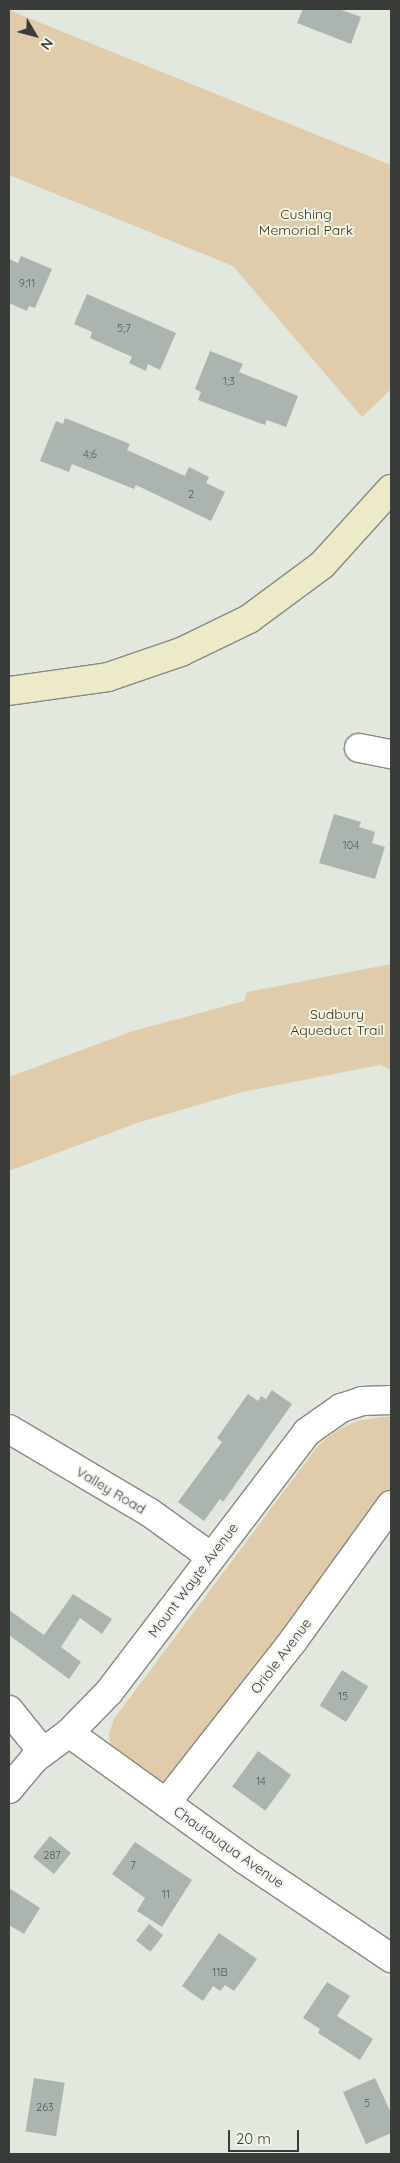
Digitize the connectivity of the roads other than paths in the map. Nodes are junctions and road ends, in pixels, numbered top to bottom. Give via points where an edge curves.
1 (391, 489) edge
2 (9, 691) edge
3 (359, 748) dead end
4 (391, 754) edge
5 (391, 1400) edge
6 (9, 1429) edge
7 (391, 1505) edge
8 (210, 1556) junction
9 (9, 1710) edge
10 (69, 1733) junction
11 (26, 1739) edge
12 (9, 1789) edge
13 (166, 1803) junction
14 (391, 1958) edge

1 - 2 street via 322,565 249,619 181,652 108,677
3 - 4 street
5 - 8 street, Mount Wayte Avenue via 362,1401 322,1419 293,1448
6 - 8 street, Valley Road via 149,1512
7 - 13 street, Oriole Avenue via 293,1641
8 - 10 street, Mount Wayte Avenue via 109,1692
9 - 11 street
10 - 11 street, Mount Wayte Avenue
10 - 13 street, Chautauqua Avenue
11 - 12 street, Mount Wayte Avenue
13 - 14 street, Chautauqua Avenue

